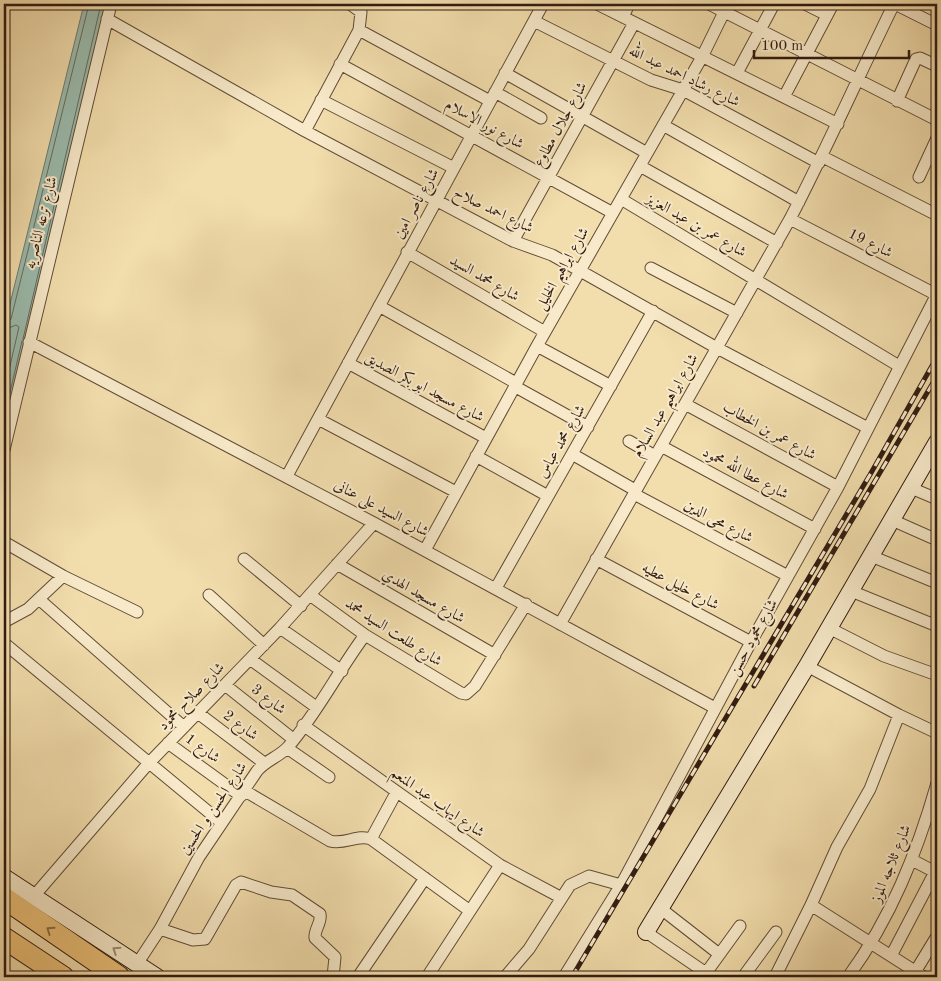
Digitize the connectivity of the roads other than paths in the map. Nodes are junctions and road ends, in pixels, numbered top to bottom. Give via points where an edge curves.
1 (110, 4) edge
2 (350, 4) edge
3 (543, 4) edge
4 (596, 4) edge
5 (629, 4) edge
6 (709, 4) edge
7 (774, 4) edge
8 (805, 4) edge
9 (833, 4) edge
10 (895, 4) edge
11 (726, 7) edge
12 (827, 15) junction
13 (623, 17) junction
14 (107, 19) junction
15 (534, 21) junction
16 (634, 23) junction
17 (937, 25) edge
18 (760, 29) junction
19 (359, 30) junction
20 (807, 54) junction
21 (702, 57) junction
22 (614, 60) junction
23 (340, 64) junction
24 (937, 66) edge
25 (505, 73) junction
26 (737, 73) junction
27 (857, 80) junction
28 (683, 90) junction
29 (492, 97) junction
30 (784, 97) junction
31 (321, 100) junction
32 (897, 101) junction
33 (583, 116) junction
34 (541, 118) dead end
35 (937, 120) edge
36 (838, 124) junction
37 (663, 125) junction
38 (305, 132) junction
39 (472, 135) junction
40 (937, 138) edge
41 (648, 153) junction
42 (821, 160) junction
43 (640, 166) junction
44 (454, 168) junction
45 (549, 177) junction
46 (919, 178) dead end
47 (621, 199) junction
48 (436, 200) junction
49 (799, 202) junction
50 (613, 213) junction
51 (937, 215) edge
52 (790, 219) junction
53 (513, 241) junction
54 (777, 242) junction
55 (407, 252) junction
56 (652, 268) dead end
57 (580, 270) junction
58 (756, 279) junction
59 (937, 295) edge
60 (379, 306) junction
61 (653, 311) junction
62 (737, 313) junction
63 (545, 332) junction
64 (29, 342) junction
65 (537, 346) junction
66 (717, 348) junction
67 (348, 363) junction
68 (899, 366) junction
69 (515, 384) junction
70 (611, 386) junction
71 (685, 404) junction
72 (318, 419) junction
73 (588, 427) junction
74 (868, 428) junction
75 (486, 438) junction
76 (629, 441) dead end
77 (937, 442) edge
78 (4, 450) edge
79 (658, 451) junction
80 (572, 454) junction
81 (476, 456) junction
82 (287, 476) junction
83 (838, 487) junction
84 (910, 488) junction
85 (456, 492) junction
86 (634, 492) junction
87 (548, 496) junction
88 (937, 498) edge
89 (892, 520) junction
90 (374, 522) junction
91 (815, 529) junction
92 (937, 540) edge
93 (4, 542) edge
94 (425, 550) junction
95 (871, 556) junction
96 (244, 559) dead end
97 (596, 559) junction
98 (337, 564) junction
99 (63, 576) junction
100 (788, 576) junction
101 (937, 583) edge
102 (496, 588) junction
103 (850, 591) junction
104 (208, 595) dead end
105 (310, 596) junction
106 (40, 600) junction
107 (526, 604) junction
108 (301, 606) junction
109 (137, 612) dead end
110 (4, 622) edge
111 (560, 624) junction
112 (937, 626) edge
113 (280, 628) junction
114 (829, 628) junction
115 (365, 635) junction
116 (751, 642) junction
117 (4, 643) edge
118 (264, 645) junction
119 (495, 655) junction
120 (250, 659) junction
121 (807, 666) junction
122 (342, 671) junction
123 (937, 675) edge
124 (225, 685) junction
125 (316, 707) junction
126 (715, 708) junction
127 (198, 713) junction
128 (899, 715) junction
129 (303, 725) junction
130 (184, 727) junction
131 (937, 733) edge
132 (168, 743) junction
133 (290, 744) junction
134 (264, 763) junction
135 (148, 764) junction
136 (329, 777) dead end
137 (937, 783) edge
138 (396, 793) junction
139 (243, 794) junction
140 (933, 817) edge
141 (222, 823) junction
142 (371, 839) junction
143 (912, 860) junction
144 (500, 865) junction
145 (937, 871) edge
146 (4, 877) edge
147 (425, 878) junction
148 (621, 885) junction
149 (34, 896) junction
150 (560, 897) junction
151 (4, 898) edge
152 (811, 905) junction
153 (660, 908) junction
154 (470, 911) junction
155 (740, 926) dead end
156 (160, 929) junction
157 (646, 932) joint
158 (776, 932) dead end
159 (937, 936) edge
160 (4, 938) edge
161 (872, 943) junction
162 (719, 954) junction
163 (891, 956) junction
164 (138, 964) junction
165 (709, 975) edge
166 (917, 975) edge
167 (63, 977) edge
168 (119, 977) edge
169 (157, 977) edge
170 (333, 977) edge
171 (358, 977) edge
172 (426, 977) edge
173 (505, 977) edge
174 (564, 977) edge
175 (742, 977) edge
176 (775, 977) edge
177 (848, 977) edge

1 - 14 street, شارع ترعه الناصريه
2 - 19 street via 361,12
3 - 15 street, شارع ناصر امين
4 - 13 street
5 - 13 street
6 - 11 street
7 - 18 street
8 - 12 street
9 - 12 street
10 - 17 street
10 - 27 street, شارع ابراهيم عبد السلام
11 - 18 street
11 - 21 street, شارع ابراهيم الخليل
12 - 20 street
13 - 16 street
14 - 38 street, شارع احمد صلاح
14 - 64 street, شارع ترعه الناصريه
15 - 22 street, شارع رشاد احمد عبد الله
15 - 25 street, شارع ناصر امين
16 - 21 street
16 - 22 street, شارع جلال مطاوع
18 - 20 street
18 - 26 street
19 - 23 street
19 - 29 street
20 - 27 street
20 - 30 street
21 - 26 street
21 - 28 street, شارع ابراهيم الخليل
22 - 28 street, شارع رشاد احمد عبد الله via 659,84
22 - 33 street, شارع جلال مطاوع
23 - 31 street
23 - 39 street, شارع نور الاسلام
24 - 32 street via 916,58
25 - 29 street, شارع ناصر امين
25 - 33 street
26 - 30 street
27 - 32 street
27 - 36 street, شارع ابراهيم عبد السلام
28 - 37 street, شارع ابراهيم الخليل
28 - 42 street, شارع رشاد احمد عبد الله
29 - 34 street
29 - 39 street, شارع ناصر امين
30 - 36 street
31 - 38 street
31 - 44 street
32 - 35 street
33 - 41 street
33 - 45 street, شارع جلال مطاوع
36 - 42 street, شارع ابراهيم عبد السلام
37 - 41 street, شارع ابراهيم الخليل
37 - 49 street
38 - 48 street, شارع احمد صلاح
39 - 44 street, شارع ناصر امين
39 - 45 street, شارع نور الاسلام
40 - 46 street
41 - 43 street, شارع ابراهيم الخليل
42 - 49 street, شارع ابراهيم عبد السلام
42 - 51 street, شارع رشاد احمد عبد الله
43 - 47 street, شارع ابراهيم الخليل
43 - 54 street
44 - 48 street, شارع ناصر امين
45 - 50 street, شارع نور الاسلام
45 - 53 street, شارع جلال مطاوع
47 - 50 street, شارع ابراهيم الخليل
47 - 58 street, شارع عمر بن عبد العزيز
48 - 53 street, شارع احمد صلاح
48 - 55 street, شارع ناصر امين
49 - 52 street, شارع ابراهيم عبد السلام
50 - 57 street, شارع ابراهيم الخليل
52 - 54 street, شارع ابراهيم عبد السلام
52 - 59 street, شارع 19
53 - 57 street, شارع احمد صلاح via 552,255
54 - 58 street, شارع ابراهيم عبد السلام
55 - 60 street, شارع ناصر امين
55 - 63 street, شارع محمد السيد
56 - 62 street
57 - 61 street, شارع احمد صلاح
57 - 63 street, شارع ابراهيم الخليل
58 - 62 street, شارع ابراهيم عبد السلام
58 - 68 street, شارع عمر بن عبد العزيز
59 - 68 street, شارع محمود حسن
60 - 67 street, شارع ناصر امين
60 - 69 street
61 - 66 street, شارع احمد صلاح
61 - 70 street, شارع محمد عباس
62 - 66 street, شارع ابراهيم عبد السلام
63 - 65 street, شارع ابراهيم الخليل
64 - 78 street, شارع ترعه الناصريه
64 - 82 street, شارع السيد على عنانى
65 - 69 street, شارع ابراهيم الخليل
65 - 70 street
66 - 71 street, شارع ابراهيم عبد السلام
66 - 74 street, شارع احمد صلاح
67 - 72 street, شارع ناصر امين
67 - 75 street, شارع مسجد ابو بكر الصديق
68 - 74 street, شارع محمود حسن
69 - 73 street
69 - 75 street, شارع ابراهيم الخليل
70 - 73 street, شارع محمد عباس
71 - 79 street, شارع ابراهيم عبد السلام
71 - 83 street, شارع عمر بن الخطاب
72 - 82 street, شارع ناصر امين
72 - 85 street
73 - 80 street, شارع محمد عباس
74 - 83 street, شارع محمود حسن
75 - 81 street, شارع ابراهيم الخليل
76 - 79 street, شارع عطا الله محمود
77 - 84 street
79 - 86 street, شارع ابراهيم عبد السلام
79 - 91 street, شارع عطا الله محمود
80 - 86 street, شارع محى الدين
80 - 87 street, شارع محمد عباس
81 - 85 street, شارع ابراهيم الخليل
81 - 87 street
82 - 90 street, شارع السيد على عنانى
83 - 91 street, شارع محمود حسن
84 - 88 street
84 - 89 street
85 - 94 street, شارع ابراهيم الخليل
86 - 97 street, شارع ابراهيم عبد السلام
86 - 100 street, شارع محى الدين
87 - 102 street, شارع محمد عباس
89 - 92 street
89 - 95 street
90 - 94 street, شارع السيد على عنانى
90 - 98 street, شارع صلاح محمود
91 - 100 street, شارع محمود حسن
93 - 99 street
94 - 102 street, شارع السيد على عنانى
95 - 101 street
95 - 103 street
96 - 108 street
97 - 111 street, شارع ابراهيم عبد السلام
97 - 116 street, شارع خليل عطيه
98 - 105 street, شارع صلاح محمود
98 - 119 street, شارع مسجد الهدي
99 - 106 street
99 - 109 street
100 - 116 street, شارع محمود حسن
102 - 107 street, شارع السيد على عنانى
103 - 112 street
103 - 114 street
104 - 118 street
105 - 108 street, شارع صلاح محمود
105 - 115 street, شارع طلعت السيد محمد
106 - 110 street
106 - 130 street
107 - 111 street, شارع السيد على عنانى
107 - 119 street
108 - 113 street, شارع صلاح محمود
111 - 126 street, شارع السيد على عنانى
113 - 118 street, شارع صلاح محمود
113 - 122 street
114 - 121 street
114 - 123 street via 884,656
115 - 119 street, شارع طلعت السيد محمد via 461,693 471,691
115 - 122 street, شارع الحسن و الحسين via 343,664
116 - 126 street, شارع محمود حسن
117 - 135 street
118 - 120 street, شارع صلاح محمود
120 - 124 street, شارع صلاح محمود
120 - 125 street
121 - 128 street
121 - 153 street
122 - 125 street, شارع الحسن و الحسين
124 - 127 street, شارع صلاح محمود
124 - 133 street, شارع 3
125 - 129 street, شارع الحسن و الحسين
126 - 148 street, شارع محمود حسن
127 - 130 street, شارع صلاح محمود
127 - 134 street, شارع 2
128 - 131 street
128 - 152 street via 870,789 837,847
129 - 133 street, شارع الحسن و الحسين
129 - 138 street, شارع ايهاب عبد المنعم
130 - 132 street, شارع صلاح محمود
132 - 135 street, شارع صلاح محمود
132 - 139 street, شارع 1
133 - 134 street, شارع الحسن و الحسين
133 - 136 street, شارع 3
134 - 139 street, شارع الحسن و الحسين
135 - 141 street
135 - 149 street, شارع صلاح محمود
137 - 140 street, شارع ثلاجه الموز
138 - 142 street
138 - 144 street, شارع ايهاب عبد المنعم
139 - 141 street, شارع الحسن و الحسين
139 - 142 street, شارع 1 via 330,840 344,843
140 - 143 street, شارع ثلاجه الموز
141 - 156 street, شارع الحسن و الحسين via 199,857
142 - 147 street
143 - 145 street
143 - 161 street, شارع ثلاجه الموز via 900,893
144 - 150 street, شارع ايهاب عبد المنعم
144 - 154 street
145 - 163 street
146 - 149 street
147 - 154 street
147 - 171 street
148 - 150 street via 589,876 570,885
148 - 174 street, شارع محمود حسن
164 -> 149 street
150 - 173 street via 529,949
168 -> 151 highway
152 - 161 street
152 - 176 street
153 - 157 street
153 - 162 street
154 - 172 street
155 - 162 street
156 - 164 street, شارع الحسن و الحسين
156 - 170 street via 192,940 205,938 236,885 241,882 271,892 288,893 320,914 315,938 335,957
157 - 165 street
158 - 175 street
159 - 166 street
160 - 167 highway
161 - 163 street
161 - 177 street, شارع ثلاجه الموز
162 - 165 street
163 - 166 street
164 - 169 street

